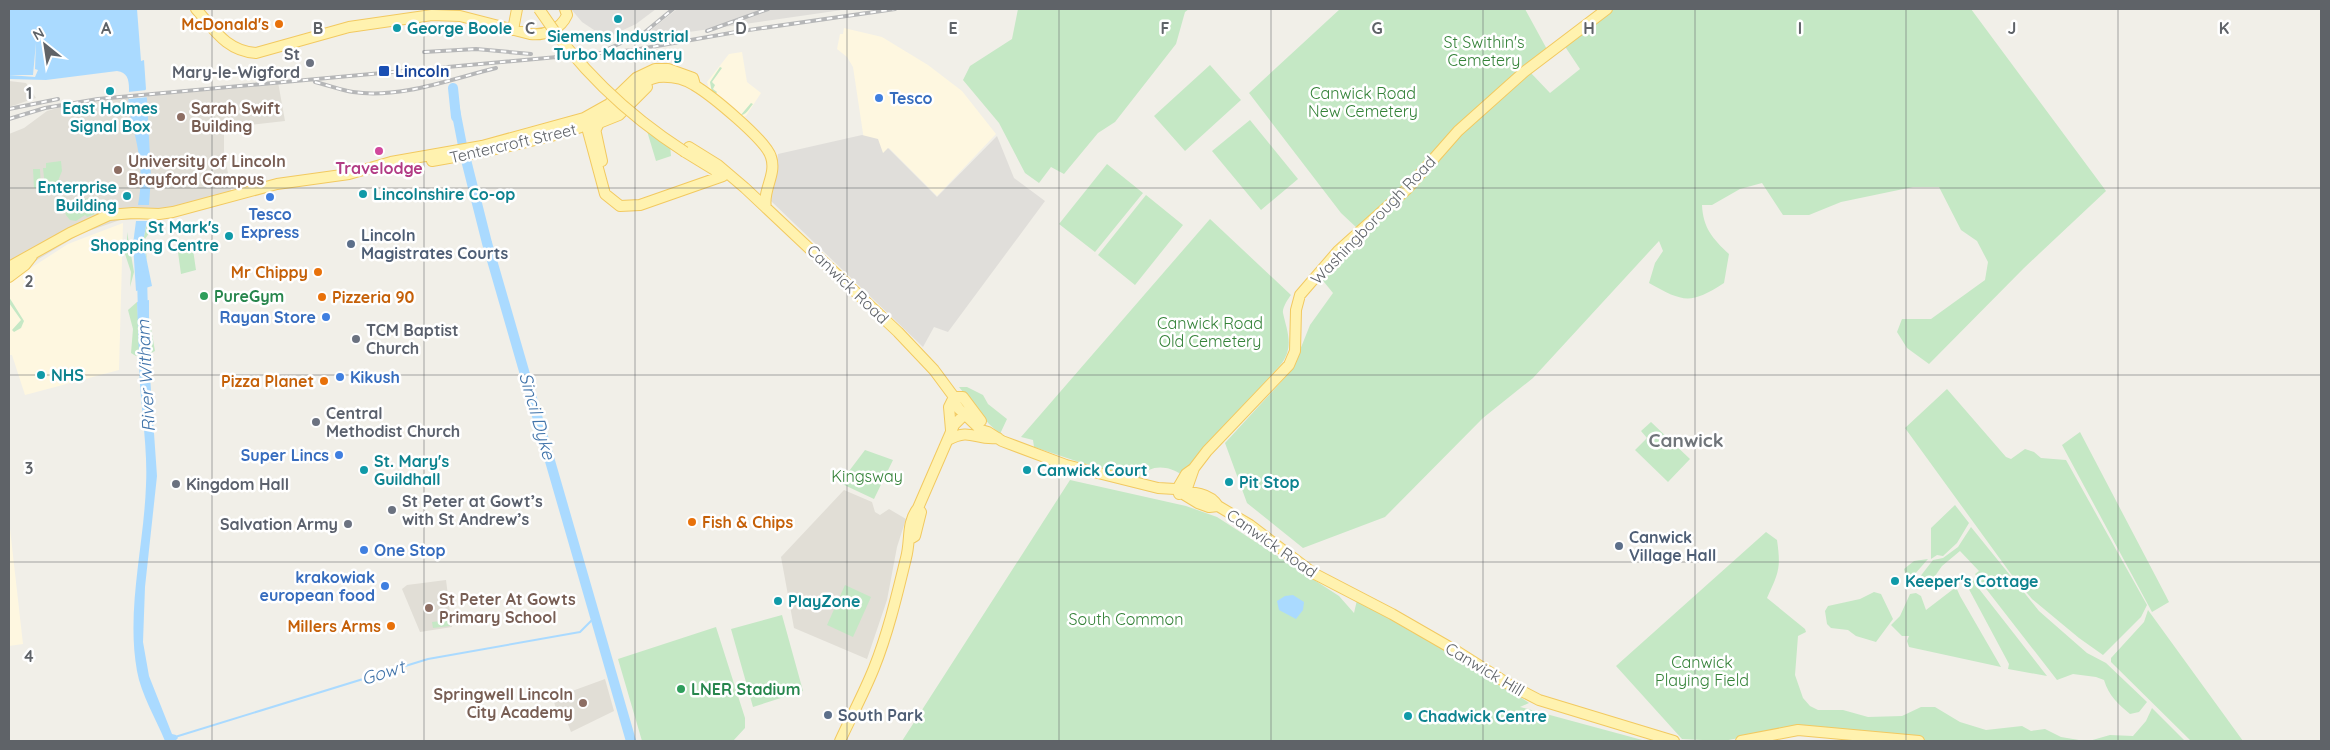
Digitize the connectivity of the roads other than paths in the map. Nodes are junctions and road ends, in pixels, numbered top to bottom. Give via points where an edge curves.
1 (196, 9) edge
2 (202, 9) edge
3 (517, 9) edge
4 (538, 9) edge
5 (547, 9) edge
6 (1607, 9) edge
7 (566, 12) edge
8 (513, 30) junction
9 (272, 50) junction
10 (696, 85) junction
11 (590, 122) junction
12 (687, 149) junction
13 (699, 162) junction
14 (723, 176) junction
15 (733, 179) junction
16 (700, 183) junction
17 (770, 183) junction
18 (745, 188) junction
19 (766, 208) junction
20 (32, 256) junction
21 (9, 267) edge
22 (9, 277) edge
23 (954, 397) junction
24 (968, 417) junction
25 (980, 420) junction
26 (988, 432) junction
27 (950, 436) junction
28 (998, 438) junction
29 (1182, 493) junction
30 (1361, 597) joint
31 (840, 741) edge
32 (1674, 741) edge
33 (1741, 741) edge
34 (1919, 741) edge

1 - 9 main road via 217,35 234,48 256,53
2 - 9 main road via 228,39
3 - 8 main road
4 - 12 main road, bridge via 572,54 608,93 638,120
5 - 12 main road via 610,86
6 - 29 main road, Washingborough Road via 1524,72 1458,131 1407,189 1338,251 1300,295 1296,310 1295,351 1289,365 1186,474 1179,486
7 - 8 main road via 563,22 547,33 537,35
8 - 9 main road via 448,15 342,29
10 - 11 main road via 671,77 648,86 619,115 599,123
10 - 11 main road via 693,78 683,73 655,69 631,81
10 - 17 main road via 763,141 773,163
11 - 16 main road via 614,202 625,207 640,205
11 - 20 main road, Tentercroft Street via 465,153 293,181 152,214 109,215
12 - 13 main road, Canwick Road
12 - 15 main road, Canwick Road via 718,165
13 - 14 main road, Canwick Road
13 - 16 main road via 703,173
14 - 15 main road, Canwick Road
14 - 16 main road
15 - 18 main road, Canwick Road
17 - 18 main road via 759,188
17 - 19 main road via 765,193
18 - 19 main road, Canwick Road
19 - 23 main road, Canwick Road via 922,356
20 - 21 main road
20 - 22 main road
23 - 24 main road, Canwick Road via 955,403
23 - 25 main road, Canwick Road via 963,398
23 - 27 main road via 949,406
24 - 25 main road
24 - 26 main road, Canwick Road via 980,430
24 - 27 main road via 954,425
25 - 26 main road, Canwick Road
26 - 28 main road, Canwick Road
27 - 28 main road via 966,433 987,440
27 - 31 main road via 913,514 896,599 873,669
28 - 29 main road, Canwick Road via 1066,465 1158,488 1163,493
29 - 30 main road, Canwick Road via 1209,507 1218,506 1250,525 1304,567
30 - 32 main road, Canwick Hill via 1539,700
33 - 34 main road via 1798,730

